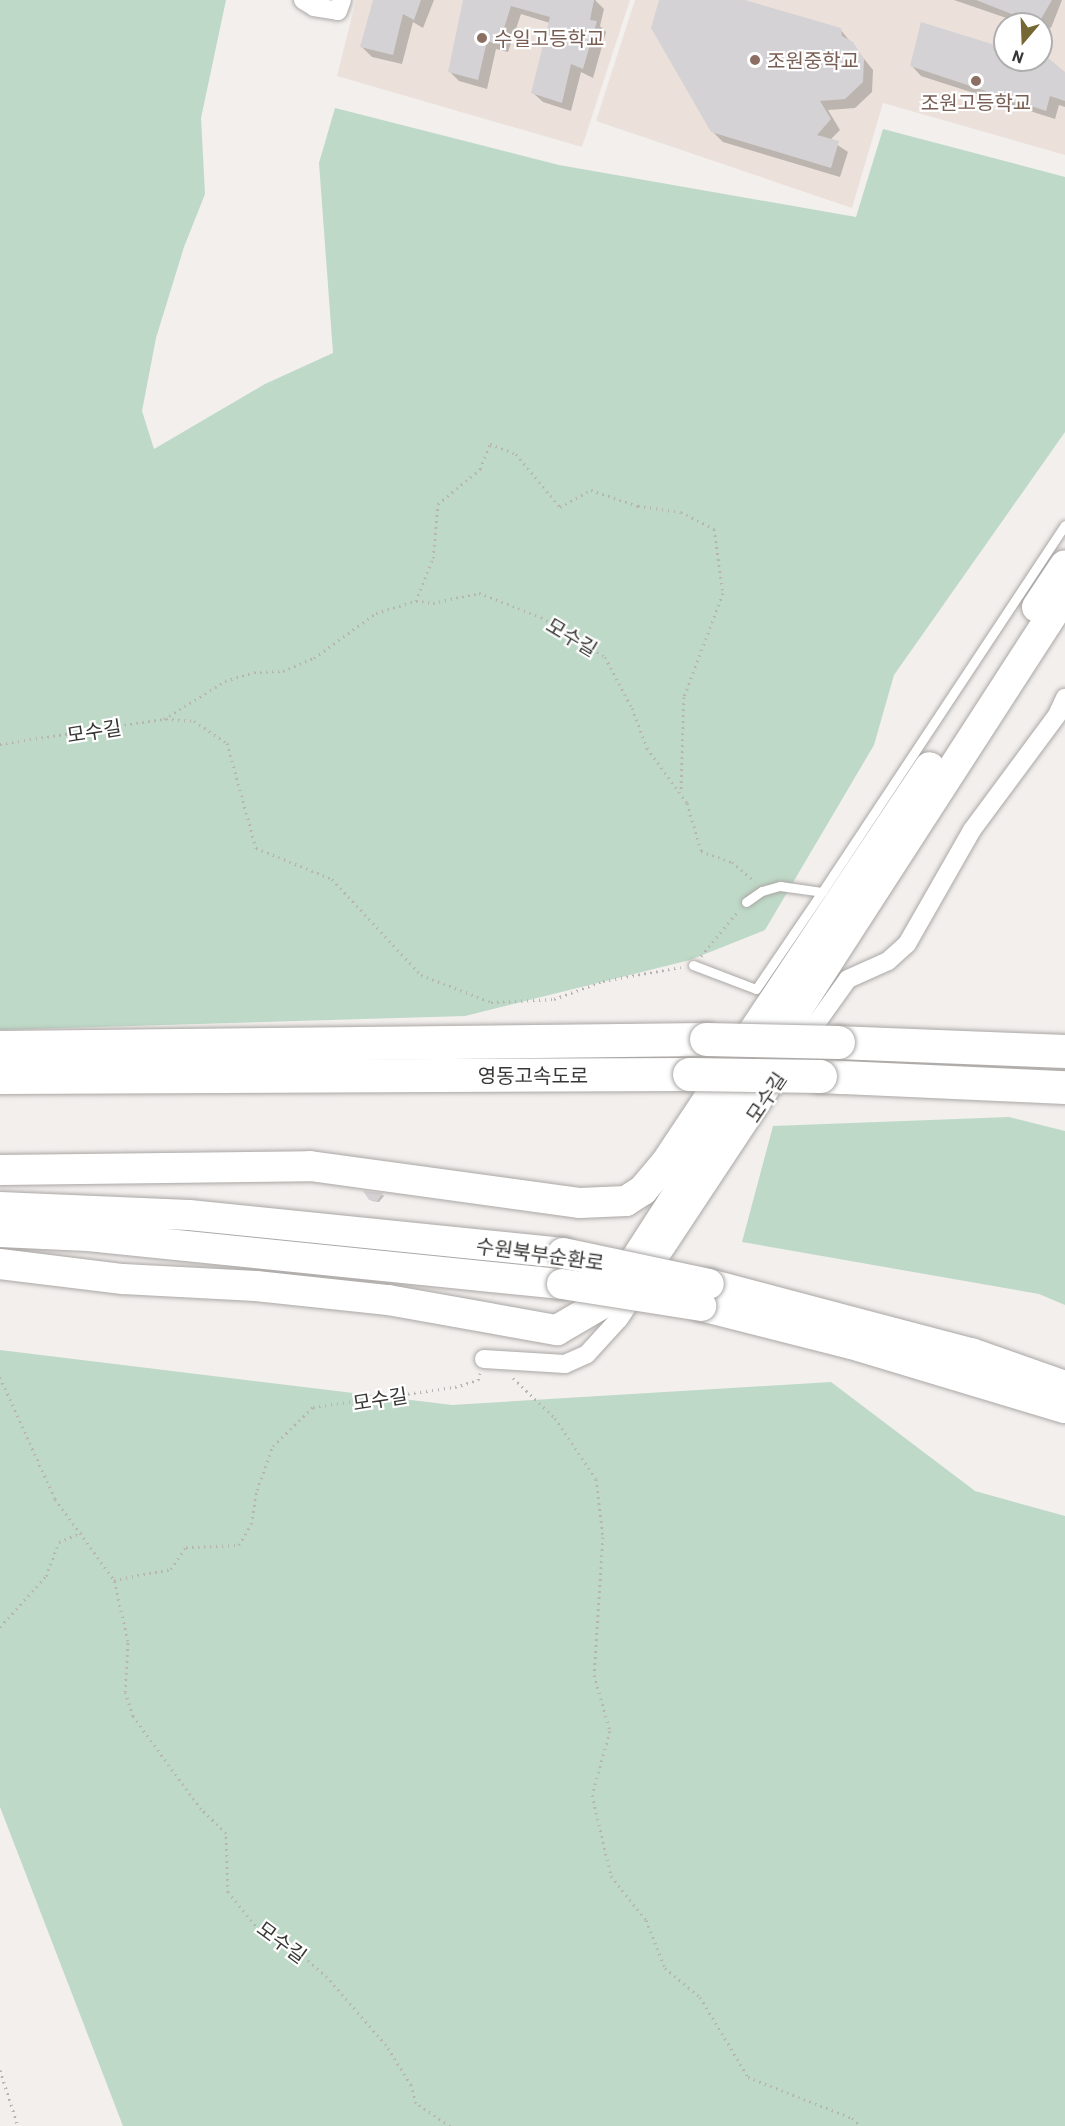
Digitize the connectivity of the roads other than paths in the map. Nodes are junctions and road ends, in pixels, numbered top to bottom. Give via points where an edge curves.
1 (303, 0) edge
2 (342, 0) edge
3 (1065, 525) edge
4 (1065, 565) edge
5 (1065, 595) edge
6 (1065, 698) edge
7 (822, 891) junction
8 (746, 902) road end
9 (693, 965) road end
10 (0, 1047) edge
11 (1065, 1051) edge
12 (0, 1077) edge
13 (1065, 1087) edge
14 (0, 1170) edge
15 (0, 1207) edge
16 (0, 1232) edge
17 (0, 1264) edge
18 (705, 1295) junction
19 (484, 1359) road end
20 (1065, 1386) edge
21 (1065, 1408) edge

1 - 2 street via 314,7 338,11
3 - 7 lane
4 - 14 highway via 666,1164 643,1190 626,1201 580,1203 310,1166
5 - 17 highway via 610,1299 557,1330 388,1300 256,1286 123,1279
6 - 19 street, 모수길 via 1057,715 972,830 907,944 888,961 848,979 832,996 619,1319 587,1354 565,1364
7 - 8 lane via 780,886 762,891
7 - 9 lane via 756,989
10 - 11 highway, 영동고속도로, bridge via 706,1039
12 - 13 highway, 영동고속도로, bridge via 689,1074
15 - 18 highway, 수원북부순환로, bridge via 189,1215 563,1253
16 - 18 highway, 수원북부순환로, bridge via 88,1236
18 - 20 highway, 수원북부순환로 via 971,1353
18 - 21 highway, 수원북부순환로

